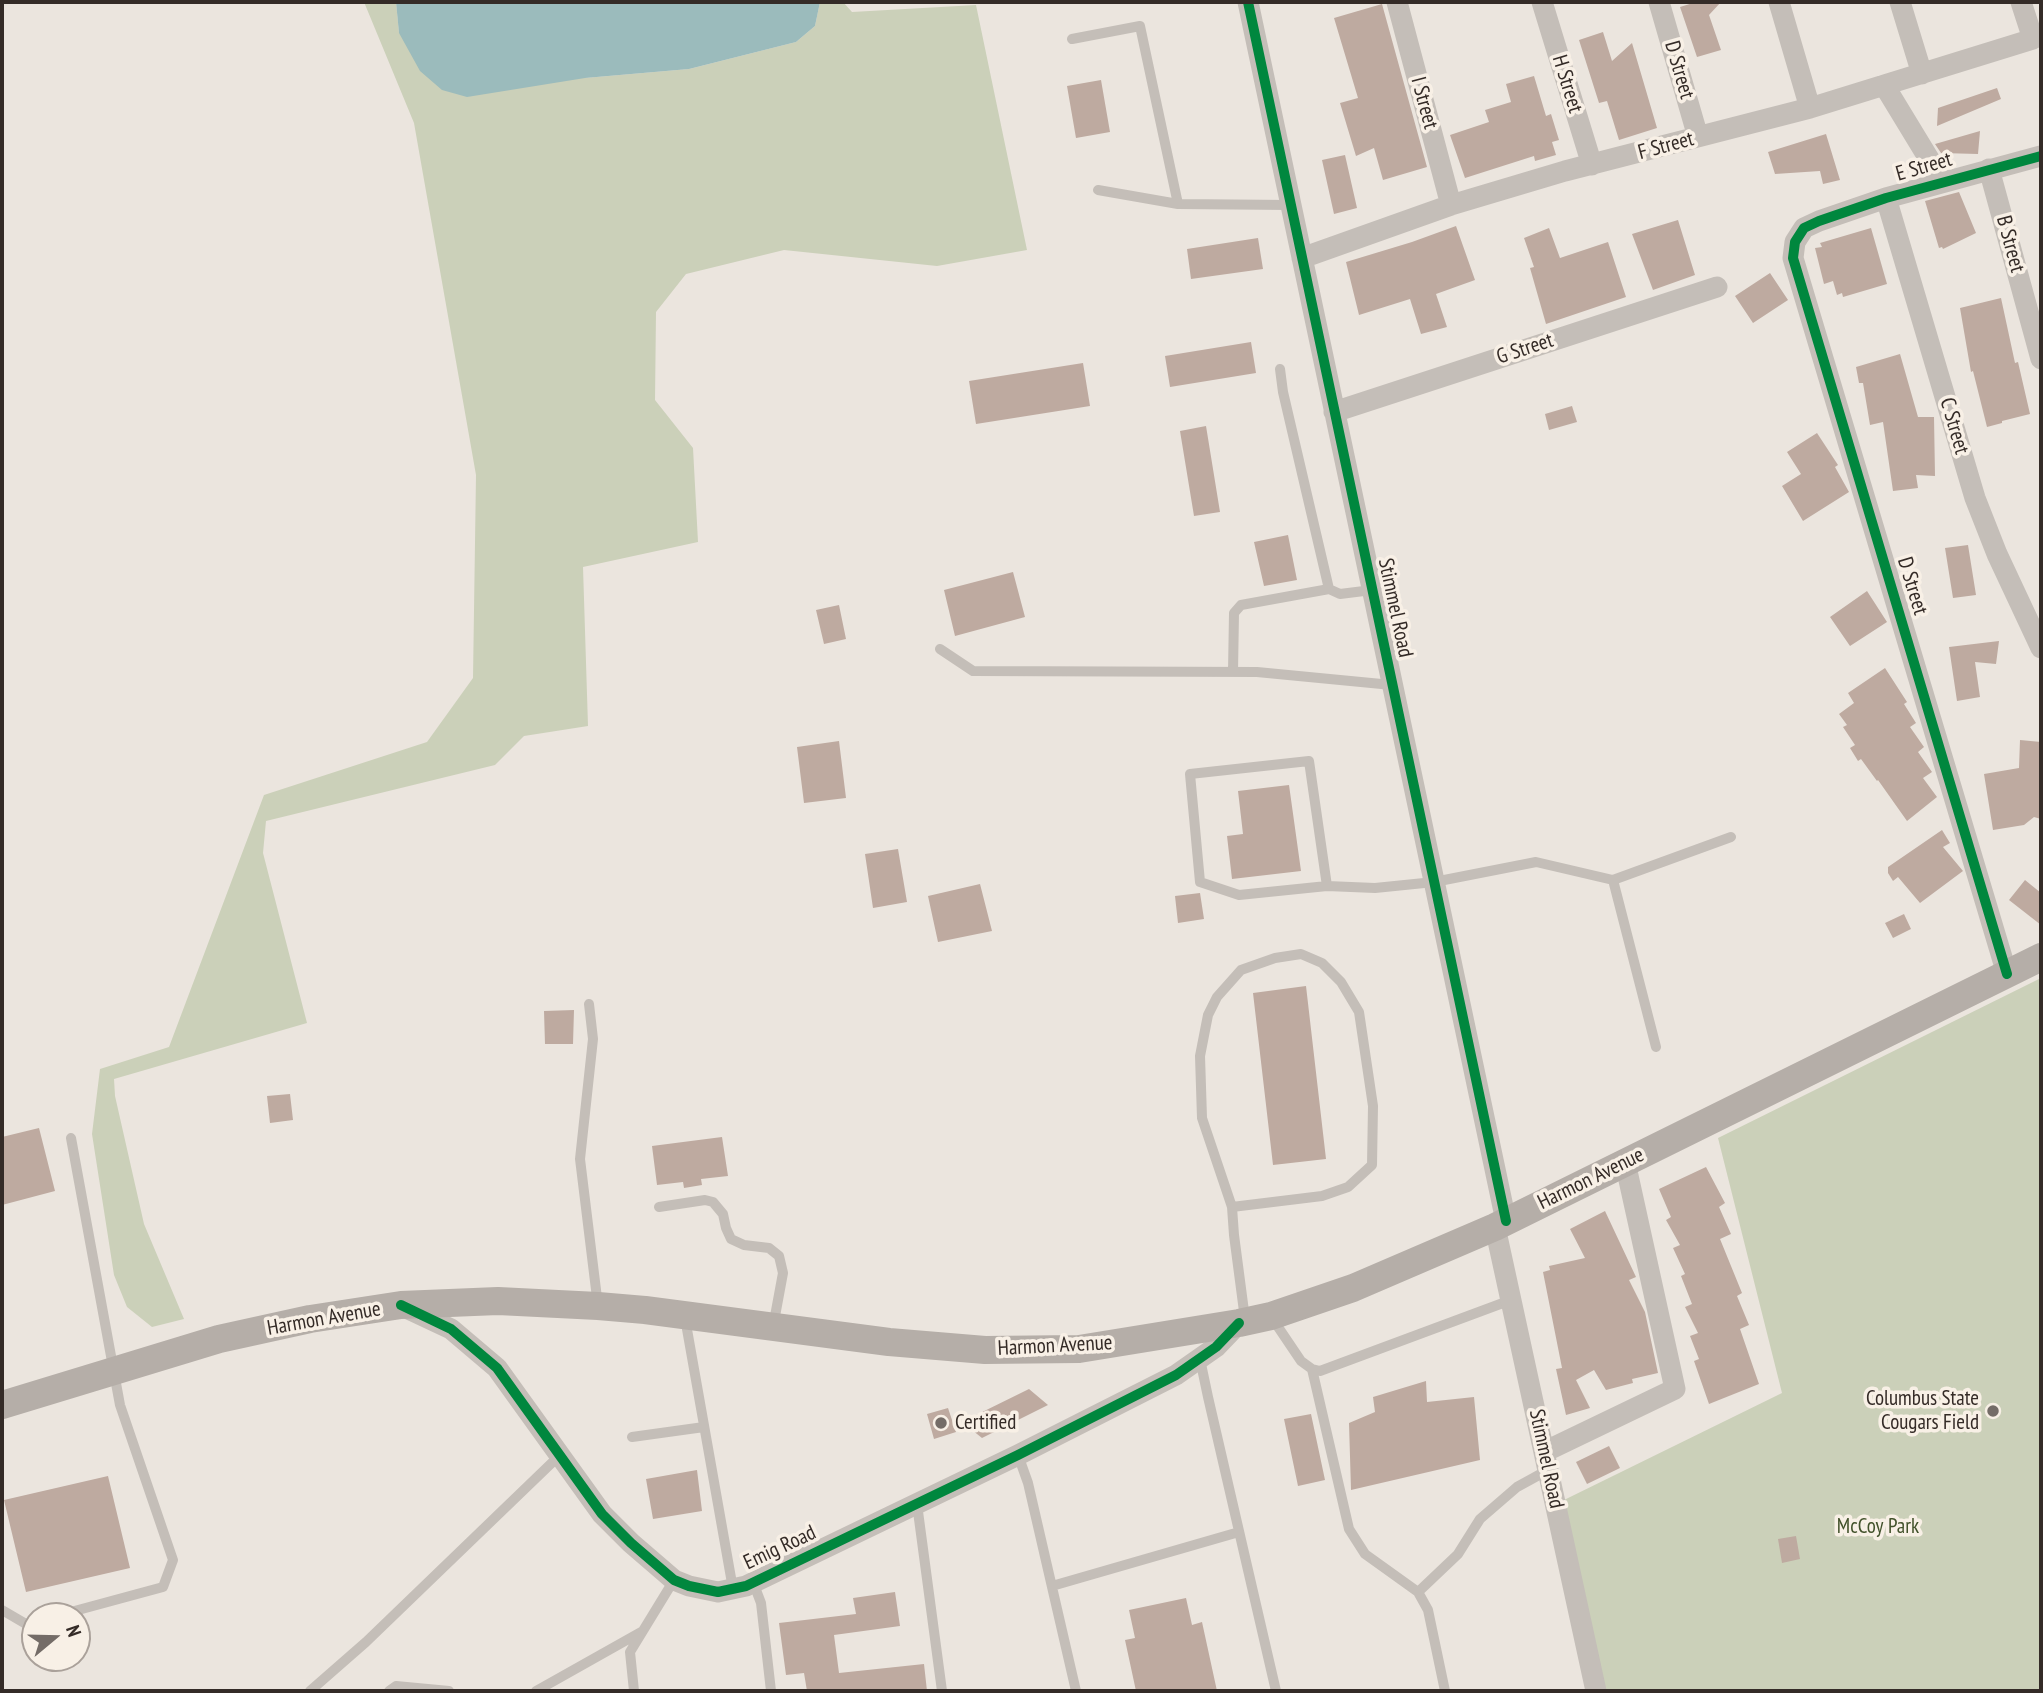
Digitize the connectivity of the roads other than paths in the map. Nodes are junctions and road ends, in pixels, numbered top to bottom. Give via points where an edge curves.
1 (1248, 2) edge
2 (1397, 2) edge
3 (1542, 2) edge
4 (1659, 2) edge
5 (1779, 2) edge
6 (1900, 2) edge
7 (2021, 2) edge
8 (1072, 39) dead end
9 (1922, 74) junction
10 (1884, 85) junction
11 (1810, 108) junction
12 (1698, 137) junction
13 (2041, 156) edge
14 (1592, 165) junction
15 (1989, 169) junction
16 (1943, 182) junction
17 (1098, 190) dead end
18 (1886, 198) junction
19 (1178, 204) junction
20 (1290, 205) junction
21 (1451, 205) junction
22 (1819, 221) joint
23 (1302, 258) junction
24 (1717, 287) dead end
25 (2041, 359) edge
26 (1280, 369) dead end
27 (1334, 412) junction
28 (1329, 589) junction
29 (1372, 590) junction
30 (2041, 648) edge
31 (940, 649) dead end
32 (1233, 671) junction
33 (1392, 685) junction
34 (1731, 837) dead end
35 (1613, 880) junction
36 (1434, 882) junction
37 (1327, 886) junction
38 (2041, 957) edge
39 (2007, 974) junction
40 (589, 1003) dead end
41 (1656, 1047) dead end
42 (71, 1138) dead end
43 (1625, 1162) junction
44 (659, 1207) dead end
45 (1232, 1207) junction
46 (1500, 1224) junction
47 (1511, 1300) junction
48 (401, 1305) junction
49 (598, 1306) junction
50 (685, 1315) junction
51 (1252, 1320) junction
52 (773, 1327) junction
53 (1200, 1359) junction
54 (1312, 1369) junction
55 (113, 1371) junction
56 (2, 1405) edge
57 (704, 1427) junction
58 (632, 1437) dead end
59 (561, 1454) junction
60 (1018, 1455) junction
61 (1546, 1461) junction
62 (917, 1504) junction
63 (1239, 1532) junction
64 (674, 1580) junction
65 (753, 1582) junction
66 (1052, 1586) junction
67 (733, 1589) junction
68 (1418, 1592) junction
69 (91, 1607) edge
70 (2, 1610) edge
71 (21, 1621) edge
72 (644, 1631) junction
73 (310, 1691) edge
74 (388, 1691) edge
75 (449, 1691) edge
76 (536, 1691) edge
77 (634, 1691) edge
78 (771, 1691) edge
79 (942, 1691) edge
80 (1076, 1691) edge
81 (1276, 1691) edge
82 (1445, 1691) edge
83 (1596, 1691) edge

1 - 20 street, Stimmel Road
2 - 21 street, I Street
3 - 14 street, H Street
4 - 12 street, D Street
5 - 11 street
6 - 9 street
7 - 9 street, F Street via 2033,39
8 - 19 lane via 1140,26
9 - 10 street, F Street
10 - 11 street, F Street
10 - 16 street
11 - 12 street, F Street
12 - 14 street, F Street
13 - 15 street, E Street
14 - 21 street, F Street
15 - 16 street, E Street
15 - 25 street, B Street
16 - 18 street, E Street
17 - 19 lane
18 - 22 street, E Street
18 - 30 street, C Street via 1975,498
19 - 20 lane
20 - 23 street, Stimmel Road
21 - 23 street, F Street
22 - 39 street, D Street via 1804,228 1795,242 1793,258
23 - 27 street, Stimmel Road
24 - 27 street, G Street
26 - 28 lane
27 - 29 street, Stimmel Road
28 - 29 lane via 1340,594
28 - 32 lane via 1241,606 1234,613
29 - 33 street, Stimmel Road
31 - 32 lane via 973,671
32 - 33 lane
33 - 36 street, Stimmel Road
34 - 35 lane
35 - 36 lane via 1536,862
35 - 41 lane
36 - 37 lane via 1375,888
36 - 46 street, Stimmel Road
37 - 37 lane via 1308,761 1190,774 1200,882 1239,894
38 - 39 main road, Harmon Avenue
39 - 43 main road, Harmon Avenue
40 - 49 lane via 593,1039 580,1159
42 - 55 lane
43 - 46 main road, Harmon Avenue
43 - 61 street via 1675,1390
44 - 52 lane via 713,1202 723,1214 731,1239 769,1248 779,1256 783,1273
45 - 45 lane via 1322,1196 1348,1186 1372,1165 1373,1106 1359,1012 1341,982 1322,963 1301,954 1241,970 1208,1015 1200,1056 1202,1118
45 - 51 lane
46 - 47 street, Stimmel Road
46 - 51 main road, Harmon Avenue via 1353,1288
47 - 54 lane via 1320,1371
47 - 61 street, Stimmel Road
48 - 49 main road, Harmon Avenue via 498,1301
48 - 55 main road, Harmon Avenue via 232,1336
48 - 59 street, Emig Road via 451,1329 497,1368
49 - 50 main road, Harmon Avenue
50 - 52 main road, Harmon Avenue
50 - 57 lane
51 - 52 main road, Harmon Avenue via 1079,1349 985,1350
51 - 53 street, Emig Road
51 - 54 lane
53 - 60 street, Emig Road
53 - 63 lane
54 - 68 lane via 1349,1529 1366,1554
55 - 56 main road, Harmon Avenue
55 - 69 lane via 120,1405 173,1560 163,1587
57 - 58 lane
57 - 67 lane
59 - 64 street, Emig Road via 602,1514
59 - 73 lane
60 - 62 street, Emig Road
60 - 66 lane
61 - 68 lane via 1479,1518 1458,1554
61 - 83 street, Stimmel Road
62 - 65 street, Emig Road
62 - 79 lane
63 - 66 lane
63 - 81 lane
64 - 67 street, Emig Road via 718,1592
64 - 72 lane
65 - 67 street, Emig Road
65 - 78 lane via 761,1603
66 - 80 lane
68 - 82 lane via 1427,1609
70 - 71 lane
72 - 76 lane
72 - 77 lane via 630,1652
74 - 75 lane via 396,1686

